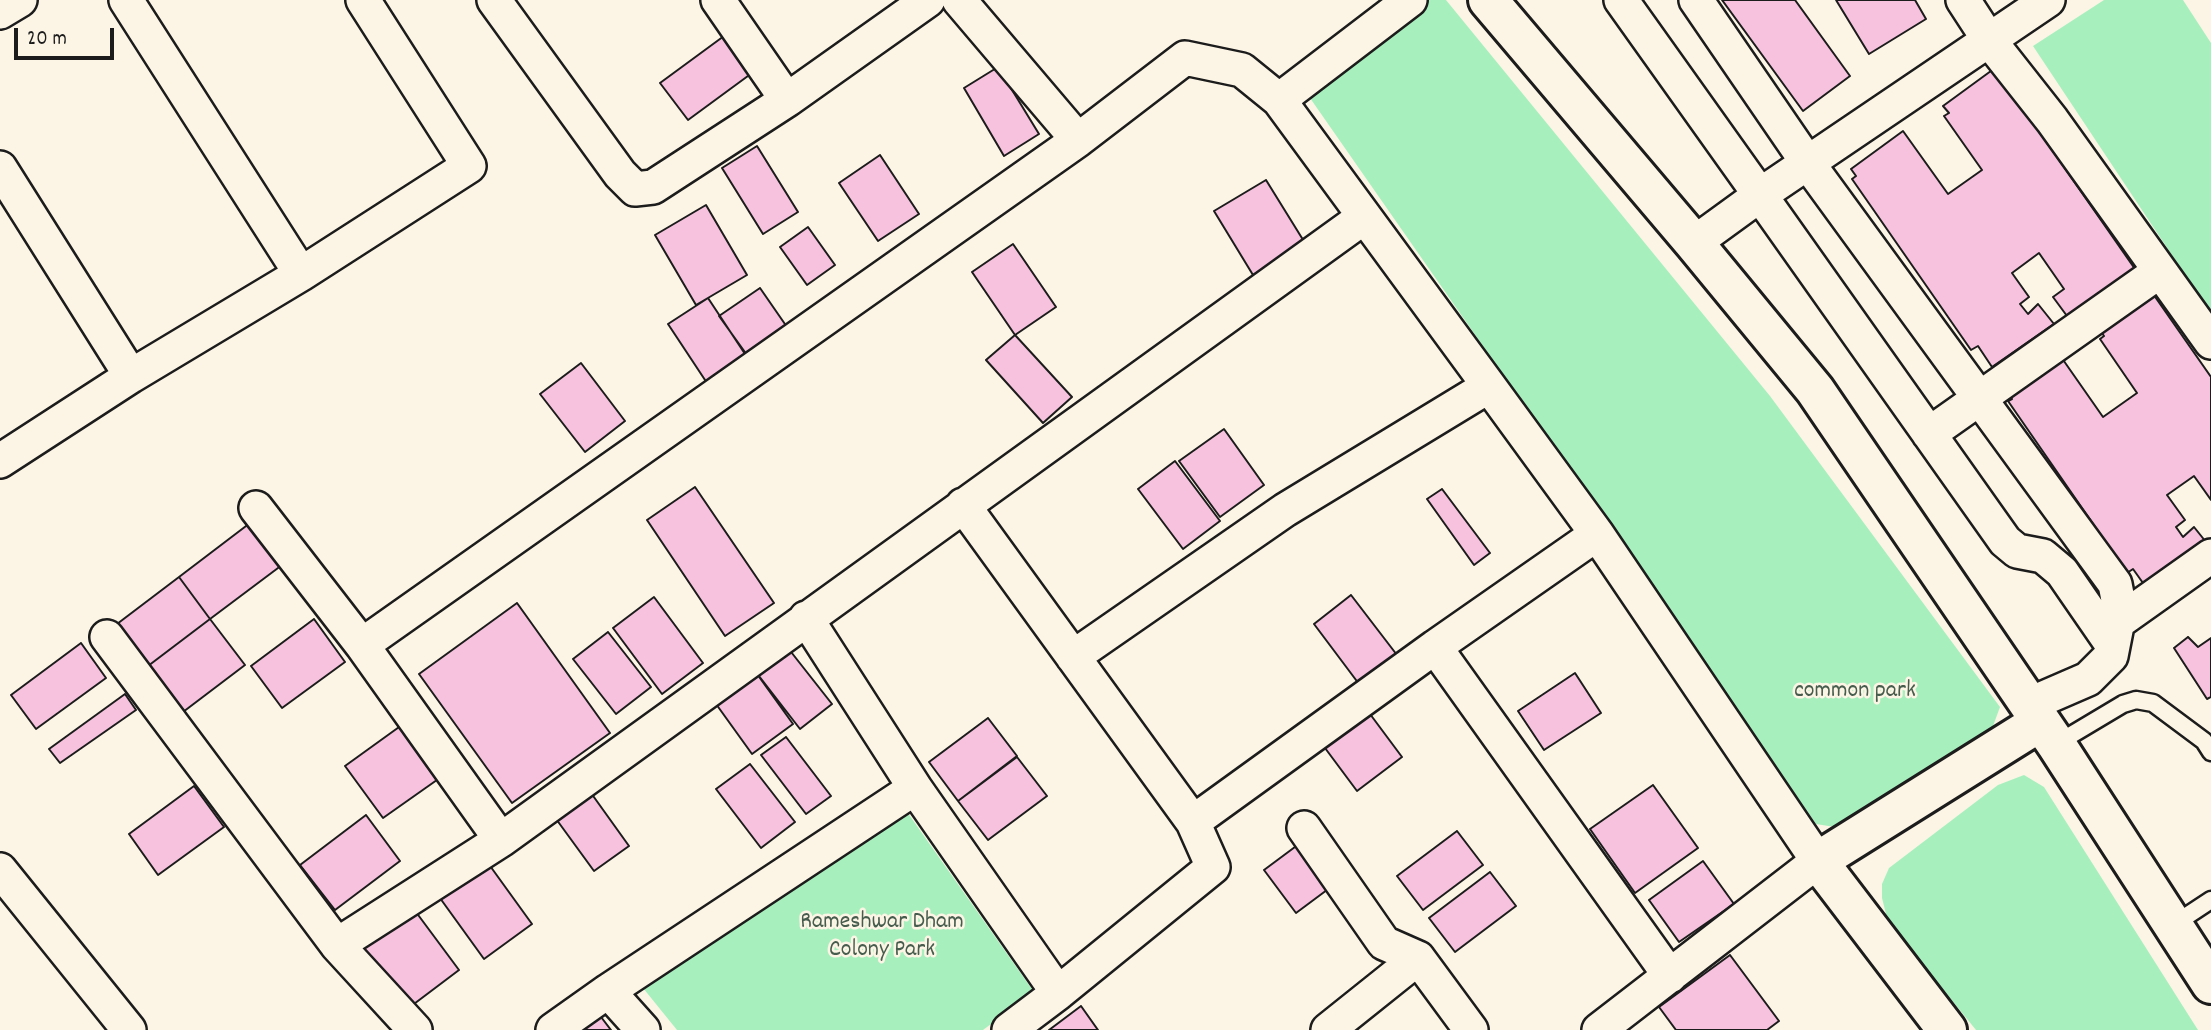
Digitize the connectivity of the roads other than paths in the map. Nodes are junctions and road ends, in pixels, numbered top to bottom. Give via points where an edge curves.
1 (20, 0) edge
2 (126, 0) edge
3 (363, 0) edge
4 (494, 0) edge
5 (718, 0) edge
6 (928, 0) edge
7 (959, 0) edge
8 (1410, 0) edge
9 (1488, 0) edge
10 (1621, 0) edge
11 (1696, 0) edge
12 (1963, 0) edge
13 (2049, 0) edge
14 (0, 12) edge
15 (1989, 40) junction
16 (787, 100) junction
17 (1279, 100) junction
18 (1078, 140) junction
19 (1807, 162) junction
20 (0, 168) edge
21 (1760, 195) junction
22 (1364, 217) junction
23 (1694, 243) junction
24 (2160, 271) junction
25 (301, 274) junction
26 (2211, 342) edge
27 (131, 376) junction
28 (1489, 386) junction
29 (1980, 399) junction
30 (1929, 434) junction
31 (0, 461) edge
32 (963, 505) junction
33 (256, 508) dead end
34 (1597, 534) junction
35 (2211, 556) edge
36 (806, 618) junction
37 (2115, 634) junction
38 (107, 637) dead end
39 (362, 645) junction
40 (1435, 647) junction
41 (1073, 657) junction
42 (2041, 723) junction
43 (2209, 743) edge
44 (915, 788) junction
45 (1194, 822) junction
46 (1304, 828) dead end
47 (501, 839) junction
48 (1818, 861) junction
49 (0, 870) edge
50 (2211, 900) edge
51 (2173, 925) junction
52 (337, 945) junction
53 (1418, 958) junction
54 (1670, 976) junction
55 (2211, 984) edge
56 (607, 991) junction
57 (1058, 993) junction
58 (1936, 1026) edge
59 (129, 1030) edge
60 (415, 1030) edge
61 (553, 1030) edge
62 (643, 1030) edge
63 (1009, 1030) edge
64 (1328, 1030) edge
65 (1471, 1030) edge
66 (1600, 1030) edge

1 - 14 street
2 - 25 street
3 - 25 street via 469,166
4 - 16 street via 635,189 653,187
5 - 16 street
6 - 16 street
7 - 18 street
8 - 17 street
9 - 23 street
10 - 21 street
11 - 19 street
12 - 15 street
13 - 15 street
15 - 19 street
15 - 24 street
17 - 18 street via 1242,70 1185,58
17 - 22 street
18 - 39 street
19 - 21 street
19 - 29 street
20 - 27 street
21 - 23 street
21 - 30 street
22 - 28 street
22 - 32 street
23 - 42 street via 1815,390
24 - 26 street
24 - 29 street
25 - 27 street
27 - 31 street
28 - 34 street
28 - 41 street via 1285,510
29 - 30 street
29 - 37 street via 2115,584 2120,610
30 - 37 street via 2006,541 2017,551 2043,556 2062,572
32 - 36 street
32 - 41 street
33 - 39 street
34 - 40 street
34 - 48 street
35 - 37 street
36 - 44 street
36 - 47 street
37 - 42 street via 2111,656
38 - 52 street
39 - 47 street
40 - 45 street
40 - 54 street
41 - 45 street
42 - 43 lane via 2136,700 2153,703
42 - 48 street
42 - 51 street
44 - 56 street
44 - 57 street
45 - 57 street via 1213,867
46 - 53 street via 1384,943
47 - 52 street
48 - 54 street
48 - 58 street
49 - 59 street
50 - 51 lane
51 - 55 street
52 - 60 street
53 - 64 street
53 - 65 street
54 - 66 street
56 - 61 street
56 - 62 street
57 - 63 street

